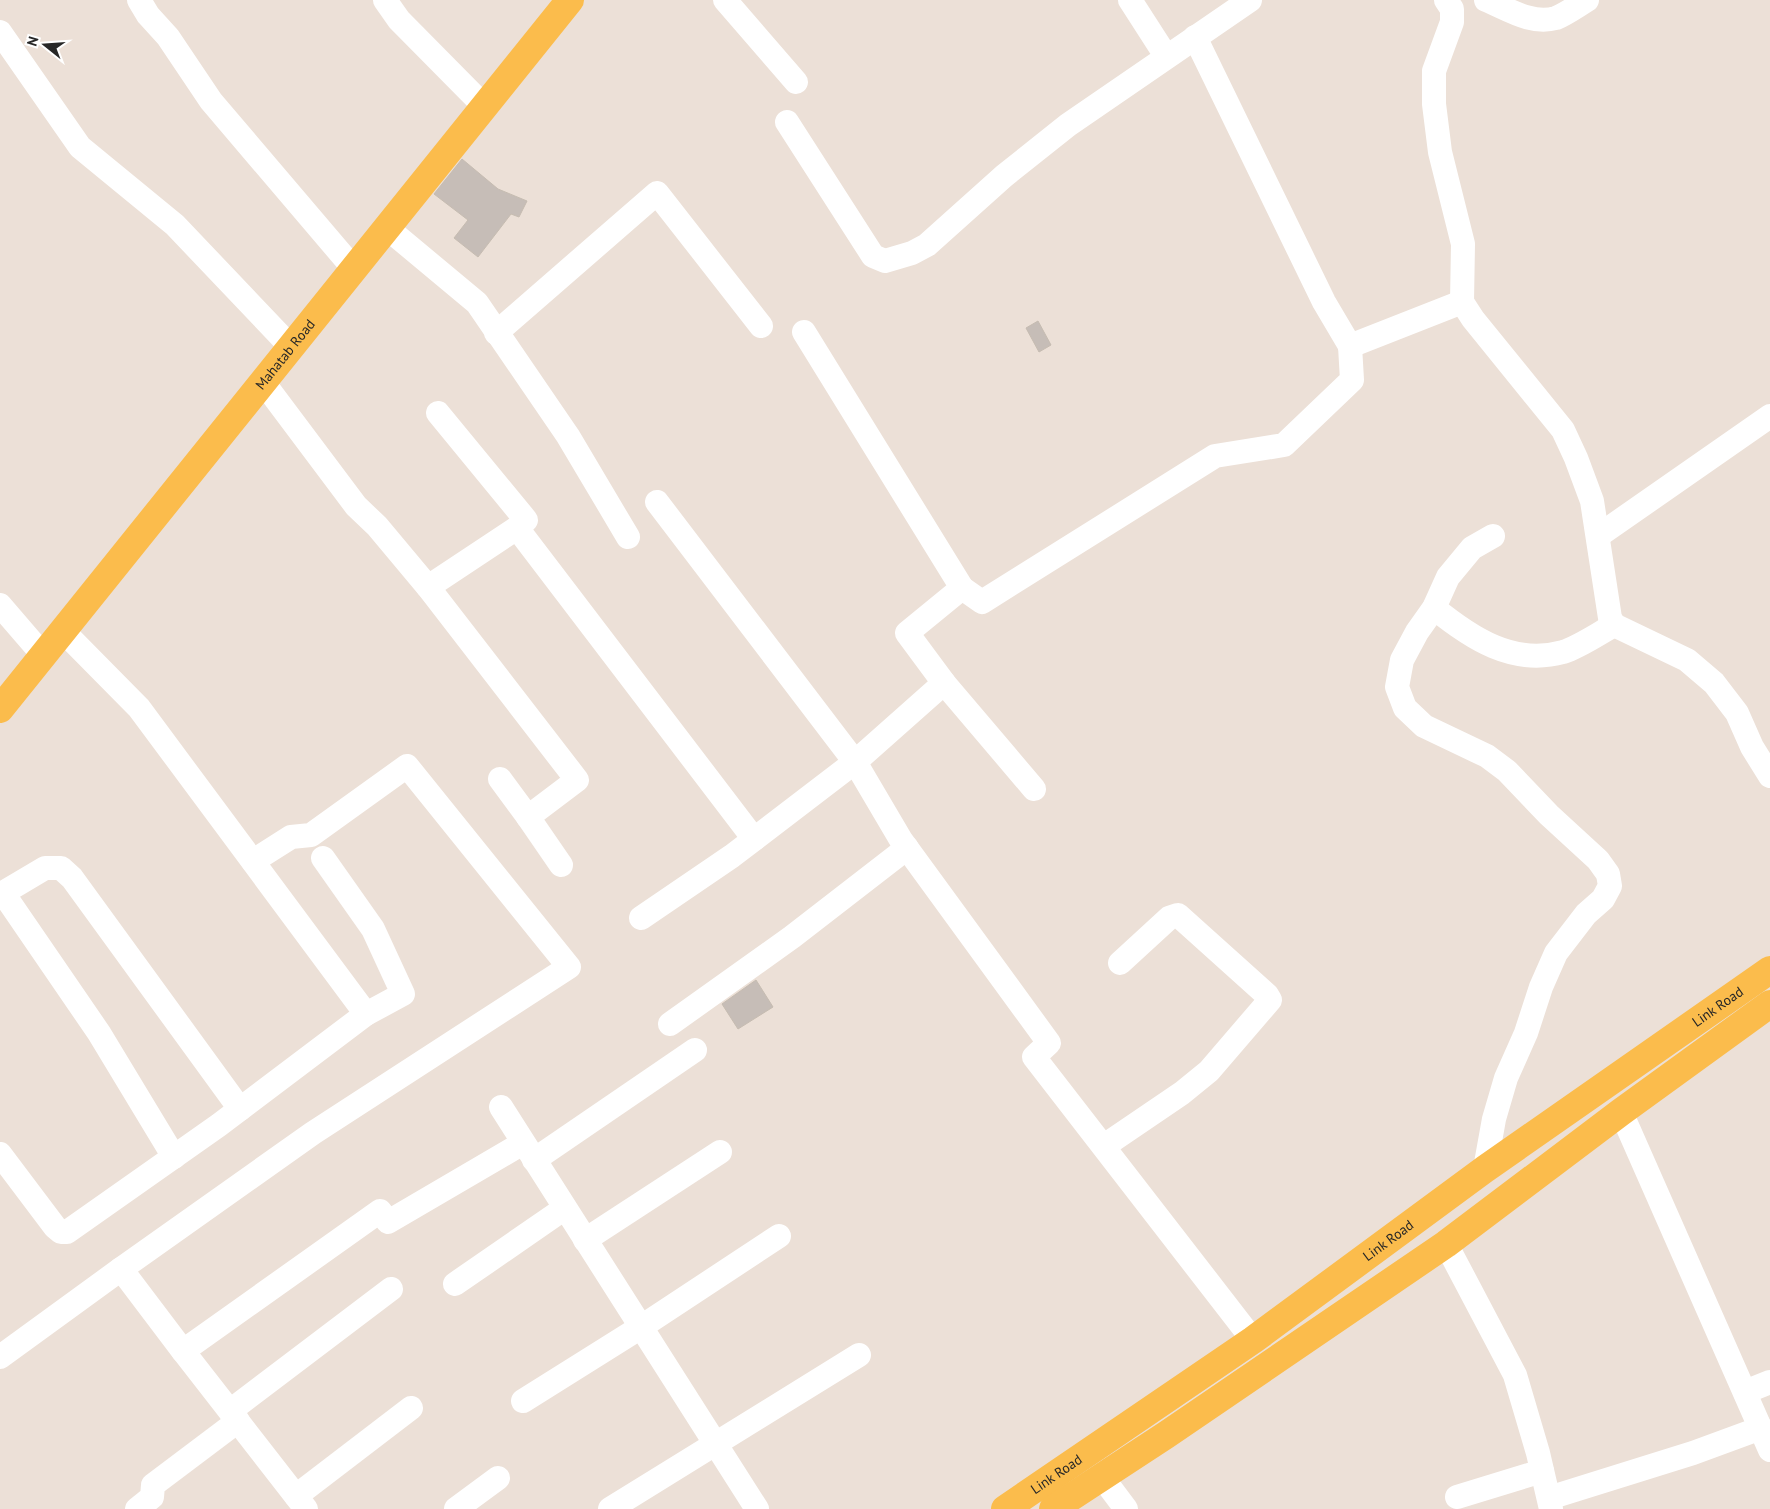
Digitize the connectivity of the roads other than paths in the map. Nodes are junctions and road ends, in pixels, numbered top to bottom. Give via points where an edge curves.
1 (139, 0) edge
2 (385, 0) edge
3 (570, 0) edge
4 (725, 0) edge
5 (1130, 0) edge
6 (1250, 0) edge
7 (1446, 0) edge
8 (1486, 0) edge
9 (1587, 0) edge
10 (0, 32) edge
11 (1195, 37) junction
12 (1166, 56) junction
13 (796, 82) dead end
14 (484, 106) junction
15 (787, 122) dead end
16 (387, 228) junction
17 (354, 269) junction
18 (1462, 302) junction
19 (761, 326) dead end
20 (804, 332) dead end
21 (496, 333) junction
22 (1350, 346) junction
23 (291, 347) junction
24 (263, 382) junction
25 (438, 413) dead end
26 (1770, 416) edge
27 (657, 502) dead end
28 (517, 528) junction
29 (1493, 536) dead end
30 (1598, 536) junction
31 (628, 537) dead end
32 (428, 586) junction
33 (962, 588) junction
34 (0, 606) edge
35 (1434, 608) junction
36 (1614, 626) junction
37 (63, 631) junction
38 (43, 656) junction
39 (944, 683) junction
40 (0, 709) edge
41 (855, 762) junction
42 (1770, 776) edge
43 (500, 779) dead end
44 (1034, 789) dead end
45 (528, 817) junction
46 (754, 839) junction
47 (907, 848) junction
48 (323, 858) dead end
49 (253, 861) junction
50 (561, 865) dead end
51 (2, 894) edge
52 (641, 918) dead end
53 (1120, 963) dead end
54 (1770, 970) edge
55 (1770, 1004) edge
56 (366, 1014) junction
57 (670, 1024) dead end
58 (695, 1050) dead end
59 (501, 1107) dead end
60 (240, 1109) junction
61 (1621, 1112) junction
62 (1104, 1146) junction
63 (529, 1151) junction
64 (720, 1152) dead end
65 (0, 1154) edge
66 (174, 1158) junction
67 (1485, 1169) junction
68 (565, 1208) junction
69 (779, 1236) dead end
70 (586, 1240) junction
71 (1446, 1244) junction
72 (121, 1269) junction
73 (455, 1284) dead end
74 (391, 1289) dead end
75 (641, 1327) junction
76 (1253, 1340) junction
77 (183, 1351) junction
78 (859, 1355) dead end
79 (0, 1358) edge
80 (1770, 1382) edge
81 (1745, 1392) junction
82 (523, 1401) dead end
83 (411, 1408) dead end
84 (234, 1416) junction
85 (1761, 1428) junction
86 (715, 1444) junction
87 (1770, 1450) edge
88 (1542, 1471) junction
89 (1102, 1477) junction
90 (498, 1478) dead end
91 (1457, 1498) dead end
92 (1550, 1503) edge
93 (299, 1504) edge
94 (754, 1508) edge
95 (137, 1509) edge
96 (456, 1509) edge
97 (610, 1509) edge
98 (1004, 1509) edge
99 (1053, 1509) edge
100 (1126, 1509) edge

1 - 17 street via 211,101
2 - 14 street via 399,20
3 - 14 main road, Mahatab Road
4 - 13 street
5 - 12 street
6 - 11 street
7 - 18 street via 1452,8 1452,22 1434,71 1434,104 1440,152 1463,244
8 - 9 street via 1530,20 1540,20 1557,18
10 - 23 street via 80,147 175,225
11 - 12 street
11 - 22 street via 1324,302
12 - 15 street via 1061,130 927,245 885,261 873,256
14 - 16 main road, Mahatab Road
16 - 17 main road, Mahatab Road
16 - 21 street via 477,303
17 - 23 main road, Mahatab Road
18 - 22 street
18 - 30 street via 1563,430 1592,501
19 - 21 street via 657,193
20 - 33 street
21 - 31 street via 568,436
22 - 33 street via 1352,380 1284,445 1214,456 982,602
23 - 24 main road, Mahatab Road
24 - 32 street via 356,506
24 - 37 main road, Mahatab Road
25 - 28 street via 526,520
26 - 30 street
27 - 41 street
28 - 32 street
28 - 46 street
29 - 35 street via 1472,548 1448,577
30 - 36 street via 1610,618
32 - 45 street via 576,780
33 - 39 street via 907,632
34 - 38 street
35 - 36 street via 1460,629 1488,644 1516,654 1538,657 1564,652
35 - 67 street via 1402,660 1397,687 1405,708 1424,726 1487,756 1506,770 1598,860 1608,874 1610,886 1603,899 1586,914 1556,953 1506,1078
36 - 42 street via 1687,660 1714,683 1737,713
37 - 38 main road, Mahatab Road
37 - 49 street via 139,708
38 - 40 main road, Mahatab Road
39 - 41 street
39 - 44 street
41 - 46 street
41 - 47 street
43 - 45 street
45 - 50 street
46 - 52 street
47 - 57 street via 792,937
47 - 62 street via 1049,1043 1034,1057
48 - 56 street via 373,929 404,994
49 - 56 street
49 - 72 street via 291,837 311,835 407,766 569,967 313,1133
51 - 60 street via 45,868 61,868 72,878
51 - 66 street via 99,1033
53 - 62 street via 1169,918 1178,915 1270,1000 1209,1071
54 - 67 main road, Link Road
55 - 61 main road, Link Road
56 - 60 street
58 - 63 street
59 - 63 street
60 - 66 street
61 - 71 main road, Link Road
61 - 81 street
62 - 76 street
63 - 68 street
63 - 77 street via 388,1222 380,1211
64 - 70 street
65 - 66 street via 61,1232 67,1232
67 - 76 main road, Link Road
68 - 70 street
68 - 73 street
69 - 75 street
70 - 75 street
71 - 88 street via 1515,1374
71 - 89 main road, Link Road
72 - 77 street
72 - 79 street
74 - 84 street
75 - 82 street
75 - 86 street
76 - 98 main road, Link Road
77 - 84 street
78 - 86 street
80 - 81 street
81 - 85 street
83 - 93 street
84 - 93 street
84 - 95 street via 152,1485 152,1497
85 - 87 street
85 - 92 street
86 - 94 street
86 - 97 street
88 - 91 street
88 - 92 street
89 - 99 main road, Link Road
89 - 100 street
90 - 96 street

